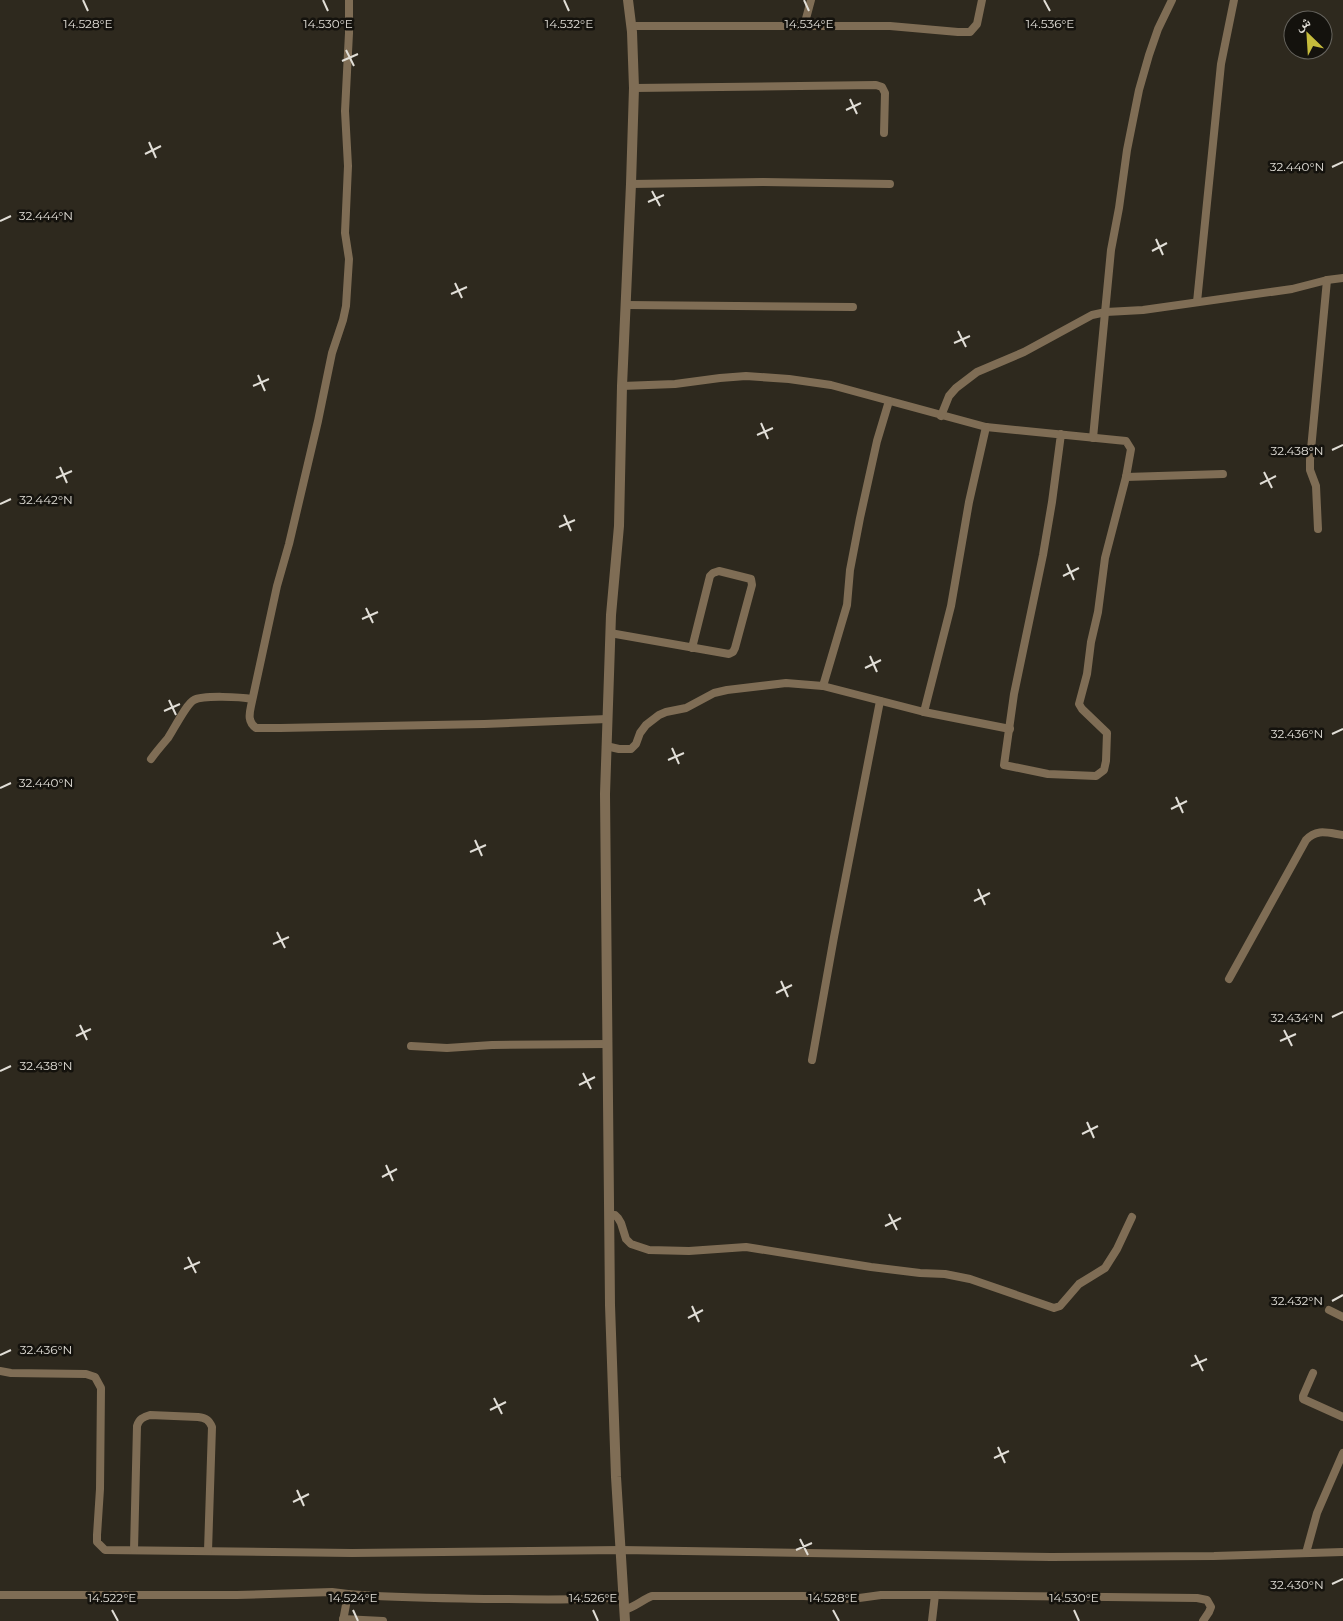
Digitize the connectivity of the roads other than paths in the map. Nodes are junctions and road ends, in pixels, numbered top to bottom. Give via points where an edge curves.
1 (349, 0) edge
2 (628, 0) edge
3 (811, 0) edge
4 (982, 0) edge
5 (1172, 0) edge
6 (1234, 0) edge
7 (631, 26) junction
8 (804, 26) junction
9 (634, 88) junction
10 (884, 133) dead end
11 (631, 184) junction
12 (890, 184) dead end
13 (1343, 278) edge
14 (1327, 280) junction
15 (1197, 302) junction
16 (626, 305) junction
17 (853, 307) dead end
18 (1106, 312) junction
19 (622, 386) junction
20 (889, 401) junction
21 (941, 416) junction
22 (986, 427) junction
23 (1061, 434) junction
24 (1094, 438) junction
25 (1223, 474) dead end
26 (1126, 477) junction
27 (1318, 529) dead end
28 (610, 633) junction
29 (692, 648) junction
30 (823, 686) junction
31 (252, 699) junction
32 (880, 701) junction
33 (924, 712) junction
34 (607, 719) junction
35 (1010, 729) junction
36 (606, 746) junction
37 (151, 759) dead end
38 (1343, 835) edge
39 (1229, 979) dead end
40 (608, 1044) junction
41 (411, 1046) dead end
42 (812, 1060) dead end
43 (609, 1215) junction
44 (1132, 1217) dead end
45 (1328, 1310) dead end
46 (1343, 1317) edge
47 (0, 1371) edge
48 (1313, 1374) dead end
49 (1343, 1417) edge
50 (1343, 1453) edge
51 (134, 1550) junction
52 (621, 1550) junction
53 (208, 1551) junction
54 (1343, 1552) edge
55 (1306, 1553) junction
56 (348, 1594) junction
57 (0, 1595) edge
58 (935, 1595) junction
59 (624, 1598) junction
60 (624, 1610) junction
61 (343, 1620) edge
62 (383, 1621) edge
63 (625, 1621) edge
64 (932, 1621) edge
65 (1203, 1621) edge

1 - 31 street via 345,111 348,166 345,233 349,259 346,306 332,353
2 - 7 street
3 - 8 street
4 - 8 street via 978,24 970,32 890,26
5 - 18 street via 1155,37 1139,90 1111,250
6 - 15 street via 1221,64
7 - 8 street
7 - 9 street
9 - 10 street via 876,84 885,93
9 - 11 street
11 - 12 street
11 - 16 street
13 - 14 street
14 - 15 street via 1292,289
14 - 27 street via 1310,460 1316,486
15 - 18 street
16 - 17 street
16 - 19 street
18 - 21 street via 1092,315 1024,352 977,372 949,396
18 - 24 street
19 - 20 street via 754,377 831,385
19 - 28 street via 619,526
20 - 21 street
20 - 30 street via 860,518 847,605
21 - 22 street
22 - 23 street
22 - 33 street via 951,606
23 - 24 street
23 - 35 street via 1045,546 1014,694
24 - 26 street via 1126,442 1130,446
25 - 26 street
26 - 35 street via 1105,558 1080,704 1107,733 1104,770 1096,776 1048,774 1004,765
28 - 29 street
28 - 34 street
29 - 29 street via 733,652 752,586 751,579 719,571 712,573
30 - 32 street
30 - 36 street via 786,683 714,693 686,708 659,715 646,725 632,749
31 - 34 street via 249,717 256,728
31 - 37 street via 194,700
32 - 33 street
32 - 42 street
33 - 35 street
34 - 36 street
36 - 40 street
38 - 39 street via 1318,832 1306,840
40 - 41 street
40 - 43 street
43 - 44 street via 618,1218 630,1244 643,1249 746,1248 879,1268 945,1274 970,1279 1054,1308 1060,1306 1079,1284 1105,1268
43 - 52 street
45 - 46 street
47 - 51 street via 86,1374 99,1382 97,1542 105,1550
48 - 49 street via 1303,1399
50 - 55 street via 1317,1513
51 - 53 street
51 - 53 street via 137,1426 139,1421 150,1415 198,1417 210,1422
52 - 53 street
52 - 55 street via 1051,1557
52 - 59 street
54 - 55 street
56 - 57 street
56 - 59 street via 415,1598
56 - 61 street
58 - 60 street via 881,1595 852,1599 659,1596 646,1598
58 - 64 street
58 - 65 street via 1198,1598 1207,1600 1211,1606
59 - 60 street
60 - 63 street
61 - 62 street

